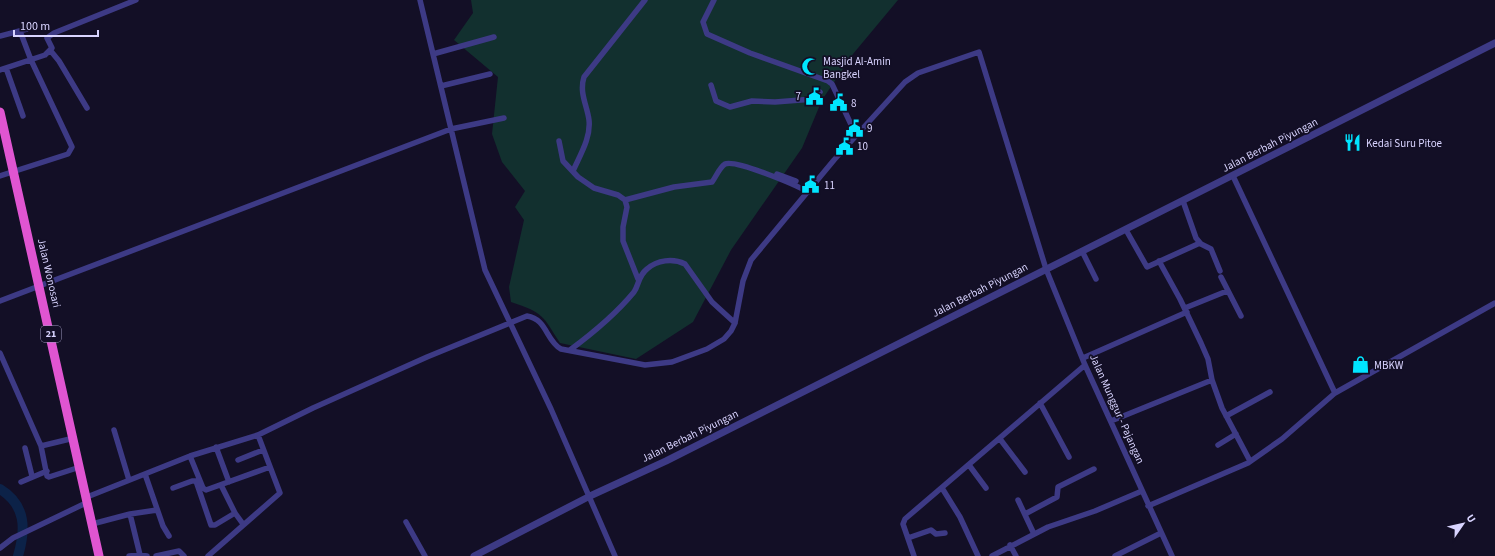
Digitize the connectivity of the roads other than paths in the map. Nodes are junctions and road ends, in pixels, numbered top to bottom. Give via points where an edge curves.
1 (136, 0) edge
2 (420, 0) edge
3 (645, 0) edge
4 (714, 0) edge
5 (27, 29) dead end
6 (20, 31) junction
7 (0, 36) edge
8 (494, 37) dead end
9 (1495, 43) edge
10 (50, 50) junction
11 (433, 54) junction
12 (31, 60) junction
13 (3, 69) edge
14 (490, 74) dead end
15 (711, 85) dead end
16 (441, 86) junction
17 (820, 92) dead end
18 (87, 108) dead end
19 (0, 112) edge
20 (23, 116) dead end
21 (504, 118) dead end
22 (451, 129) junction
23 (856, 135) junction
24 (559, 141) dead end
25 (13, 171) junction
26 (573, 171) junction
27 (777, 174) dead end
28 (0, 176) edge
29 (1233, 176) junction
30 (809, 190) junction
31 (625, 200) junction
32 (1182, 201) junction
33 (1126, 230) junction
34 (1200, 243) junction
35 (1082, 252) junction
36 (1159, 261) junction
37 (1046, 269) junction
38 (638, 279) junction
39 (1096, 279) dead end
40 (40, 285) junction
41 (1227, 291) junction
42 (0, 301) edge
43 (1495, 303) edge
44 (1186, 310) junction
45 (1241, 316) dead end
46 (510, 322) junction
47 (734, 323) junction
48 (570, 350) junction
49 (0, 353) edge
50 (1083, 358) junction
51 (1085, 366) junction
52 (1212, 380) junction
53 (1270, 392) dead end
54 (1335, 393) junction
55 (1040, 403) junction
56 (1226, 416) junction
57 (1111, 421) junction
58 (114, 430) dead end
59 (1236, 434) junction
60 (258, 435) junction
61 (74, 438) junction
62 (1000, 439) junction
63 (40, 446) junction
64 (1218, 446) dead end
65 (216, 447) junction
66 (25, 448) dead end
67 (263, 450) junction
68 (190, 456) junction
69 (1069, 457) dead end
70 (238, 460) dead end
71 (1250, 461) junction
72 (969, 465) junction
73 (80, 467) junction
74 (270, 467) junction
75 (1094, 469) dead end
76 (47, 471) junction
77 (1025, 472) dead end
78 (145, 474) junction
79 (32, 476) junction
80 (129, 480) junction
81 (21, 482) dead end
82 (229, 482) junction
83 (221, 485) junction
84 (173, 488) dead end
85 (942, 488) junction
86 (986, 488) dead end
87 (1142, 491) junction
88 (590, 496) junction
89 (87, 500) junction
90 (1018, 500) dead end
91 (1148, 506) junction
92 (157, 510) junction
93 (235, 513) junction
94 (130, 514) junction
95 (1025, 514) junction
96 (406, 522) dead end
97 (92, 524) junction
98 (243, 524) junction
99 (945, 533) dead end
100 (1161, 533) junction
101 (1034, 534) junction
102 (168, 536) dead end
103 (908, 538) junction
104 (1010, 545) junction
105 (0, 548) edge
106 (140, 554) junction
107 (98, 556) edge
108 (129, 556) edge
109 (147, 556) edge
110 (156, 556) edge
111 (184, 556) edge
112 (208, 556) edge
113 (425, 556) edge
114 (474, 556) edge
115 (615, 556) edge
116 (914, 556) edge
117 (978, 556) edge
118 (992, 556) edge
119 (1016, 556) edge
120 (1115, 556) edge
121 (1172, 556) edge

1 - 10 street via 49,36 47,39 52,48
2 - 11 street
3 - 26 street via 584,77 582,90 589,126 586,141
4 - 23 street via 703,22 707,34 750,53 828,81 832,84
5 - 6 street
6 - 7 street
6 - 12 street
8 - 11 street
9 - 29 street, Jalan Berbah Piyungan
10 - 12 street via 45,55
10 - 18 street
11 - 16 street
12 - 13 street
12 - 25 street via 72,147 68,154
13 - 20 street
14 - 16 street
15 - 17 street via 716,101 730,107 752,101 814,99
16 - 22 street
19 - 25 highway, Jalan Wonosari / 21
21 - 22 street
22 - 40 street
22 - 46 street via 484,270
23 - 30 street
23 - 37 street, Jalan Munggur - Pajangan via 910,78 979,52
24 - 26 street via 563,161
25 - 28 street
25 - 40 highway, Jalan Wonosari / 21
26 - 31 street via 589,185 618,194
27 - 30 street
29 - 32 street, Jalan Berbah Piyungan
29 - 54 street
30 - 31 street via 741,166 726,164 712,182 674,187
30 - 47 street via 751,260 742,281
31 - 38 street via 627,207 623,241
32 - 33 street, Jalan Berbah Piyungan
32 - 34 street
33 - 35 street, Jalan Berbah Piyungan
33 - 36 street via 1147,267
34 - 36 street
34 - 41 street via 1211,249
35 - 37 street, Jalan Berbah Piyungan
35 - 39 street
36 - 44 street
37 - 50 street, Jalan Munggur - Pajangan
37 - 88 street, Jalan Berbah Piyungan via 666,461
38 - 47 street via 647,268 667,260 678,260 685,264 712,302
38 - 48 street via 635,290 619,309
40 - 42 street
40 - 61 highway, Jalan Wonosari / 21
41 - 44 street
41 - 45 street
43 - 54 street
44 - 50 street
44 - 52 street via 1208,359
46 - 48 street via 527,316 538,320 555,346
46 - 60 street via 427,356
46 - 88 street
47 - 48 street via 724,339 707,349 672,362 645,365
49 - 63 street
50 - 51 street, Jalan Munggur - Pajangan
51 - 55 street
51 - 57 street, Jalan Munggur - Pajangan
52 - 56 street
52 - 57 street
53 - 56 street
54 - 71 street via 1282,439
55 - 62 street
55 - 69 street
56 - 59 street
57 - 87 street, Jalan Munggur - Pajangan
58 - 80 street
59 - 64 street
59 - 71 street
60 - 65 street
60 - 67 street
61 - 63 street
61 - 73 highway, Jalan Wonosari / 21
62 - 72 street
62 - 77 street
63 - 76 street
65 - 68 street
65 - 82 street
66 - 79 street
67 - 70 street
67 - 74 street
68 - 78 street
68 - 83 street via 203,488 208,490
71 - 91 street
72 - 85 street
72 - 86 street
73 - 76 street via 49,477
73 - 89 highway, Jalan Wonosari / 21
74 - 82 street
74 - 98 street via 280,493
75 - 95 street via 1057,488 1057,497
76 - 79 street
78 - 80 street
78 - 92 street
79 - 81 street
80 - 89 street
82 - 83 street
83 - 93 street
84 - 93 street via 196,481 211,525
85 - 103 street via 904,521
85 - 117 street via 960,517
87 - 91 street, Jalan Munggur - Pajangan
87 - 101 street
88 - 114 street, Jalan Berbah Piyungan
88 - 115 street
89 - 97 highway, Jalan Wonosari / 21
89 - 105 street via 12,538
90 - 95 street
91 - 100 street, Jalan Munggur - Pajangan
92 - 94 street
92 - 102 street
93 - 98 street
94 - 97 street
94 - 106 street
95 - 101 street
96 - 113 street
97 - 107 highway, Jalan Wonosari / 21
98 - 112 street
99 - 103 street via 936,534 931,530
100 - 120 street
100 - 121 street, Jalan Munggur - Pajangan
101 - 104 street
103 - 116 street
104 - 118 street
104 - 119 street
106 - 108 street
106 - 109 street
110 - 111 street via 179,551

